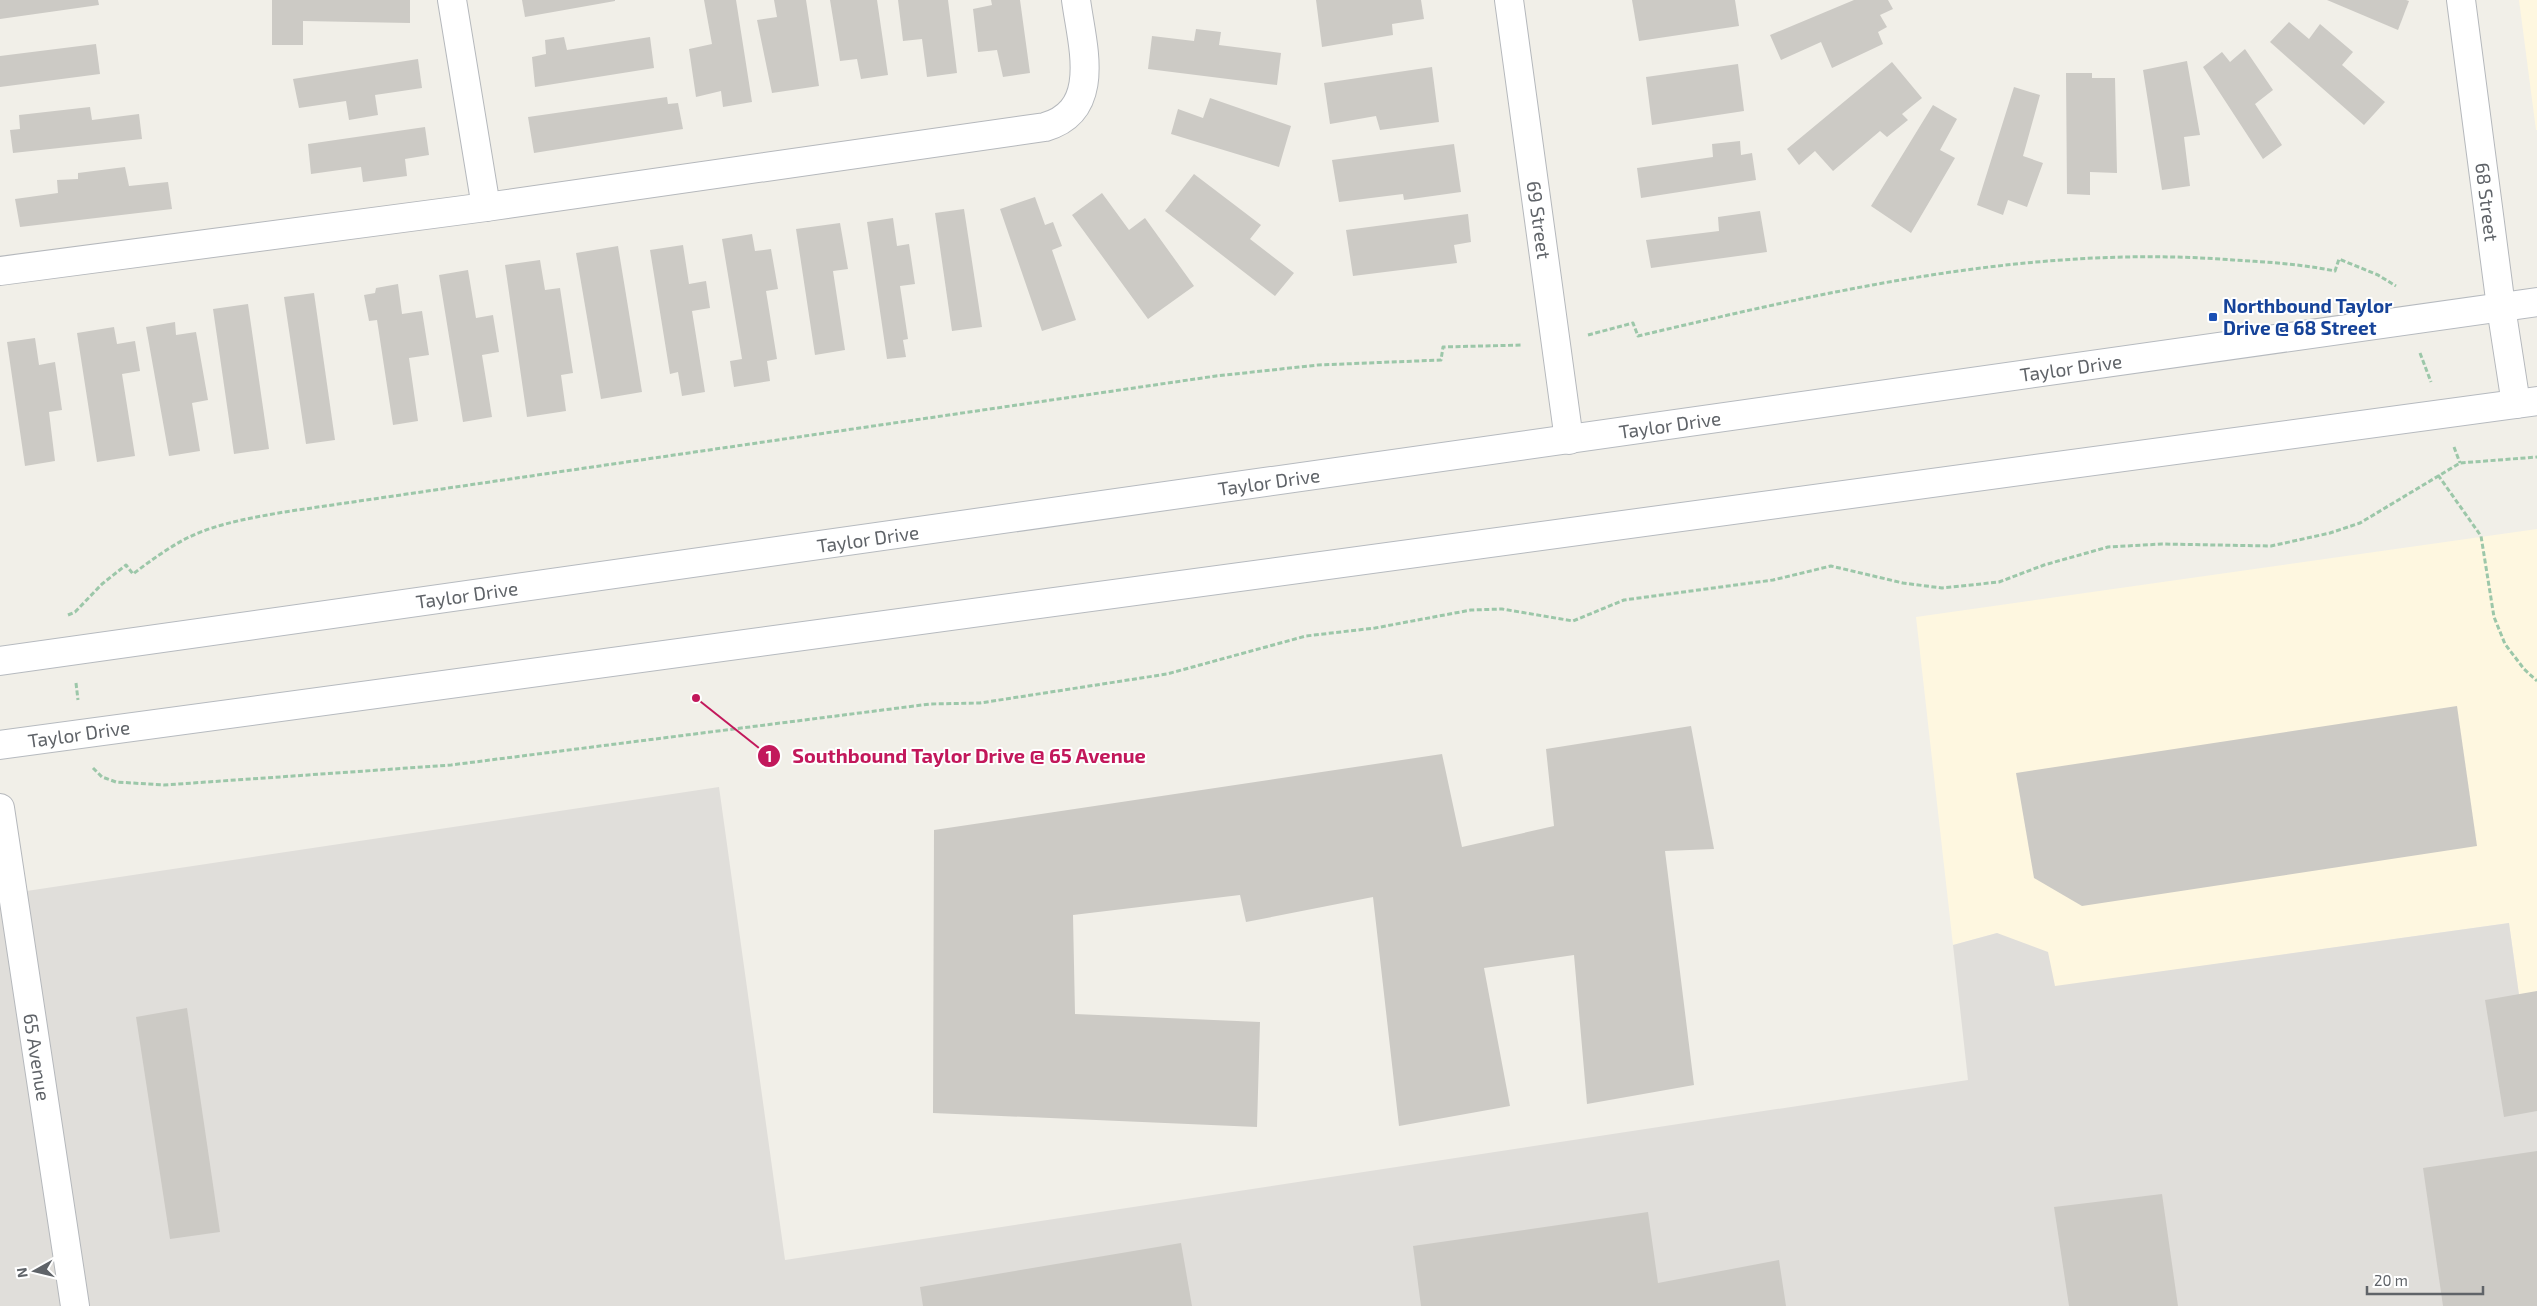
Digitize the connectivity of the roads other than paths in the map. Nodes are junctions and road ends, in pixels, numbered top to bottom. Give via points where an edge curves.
1 (452, 0) edge
2 (1076, 0) edge
3 (1509, 0) edge
4 (2461, 0) edge
5 (486, 207) junction
6 (0, 271) edge
7 (2537, 302) edge
8 (2501, 307) junction
9 (2526, 403) edge
10 (1569, 440) junction
11 (0, 661) edge
12 (0, 745) edge
13 (0, 808) edge
14 (75, 1306) edge

1 - 5 main road
2 - 5 main road via 1084,60 1084,91 1076,108 1059,122
3 - 10 main road, 69 Street
4 - 8 main road, 68 Street
5 - 6 main road
7 - 8 main road, Taylor Drive
8 - 9 main road, 68 Street
8 - 10 main road, Taylor Drive
9 - 12 main road, Taylor Drive
10 - 11 main road, Taylor Drive
13 - 14 main road, 65 Avenue

